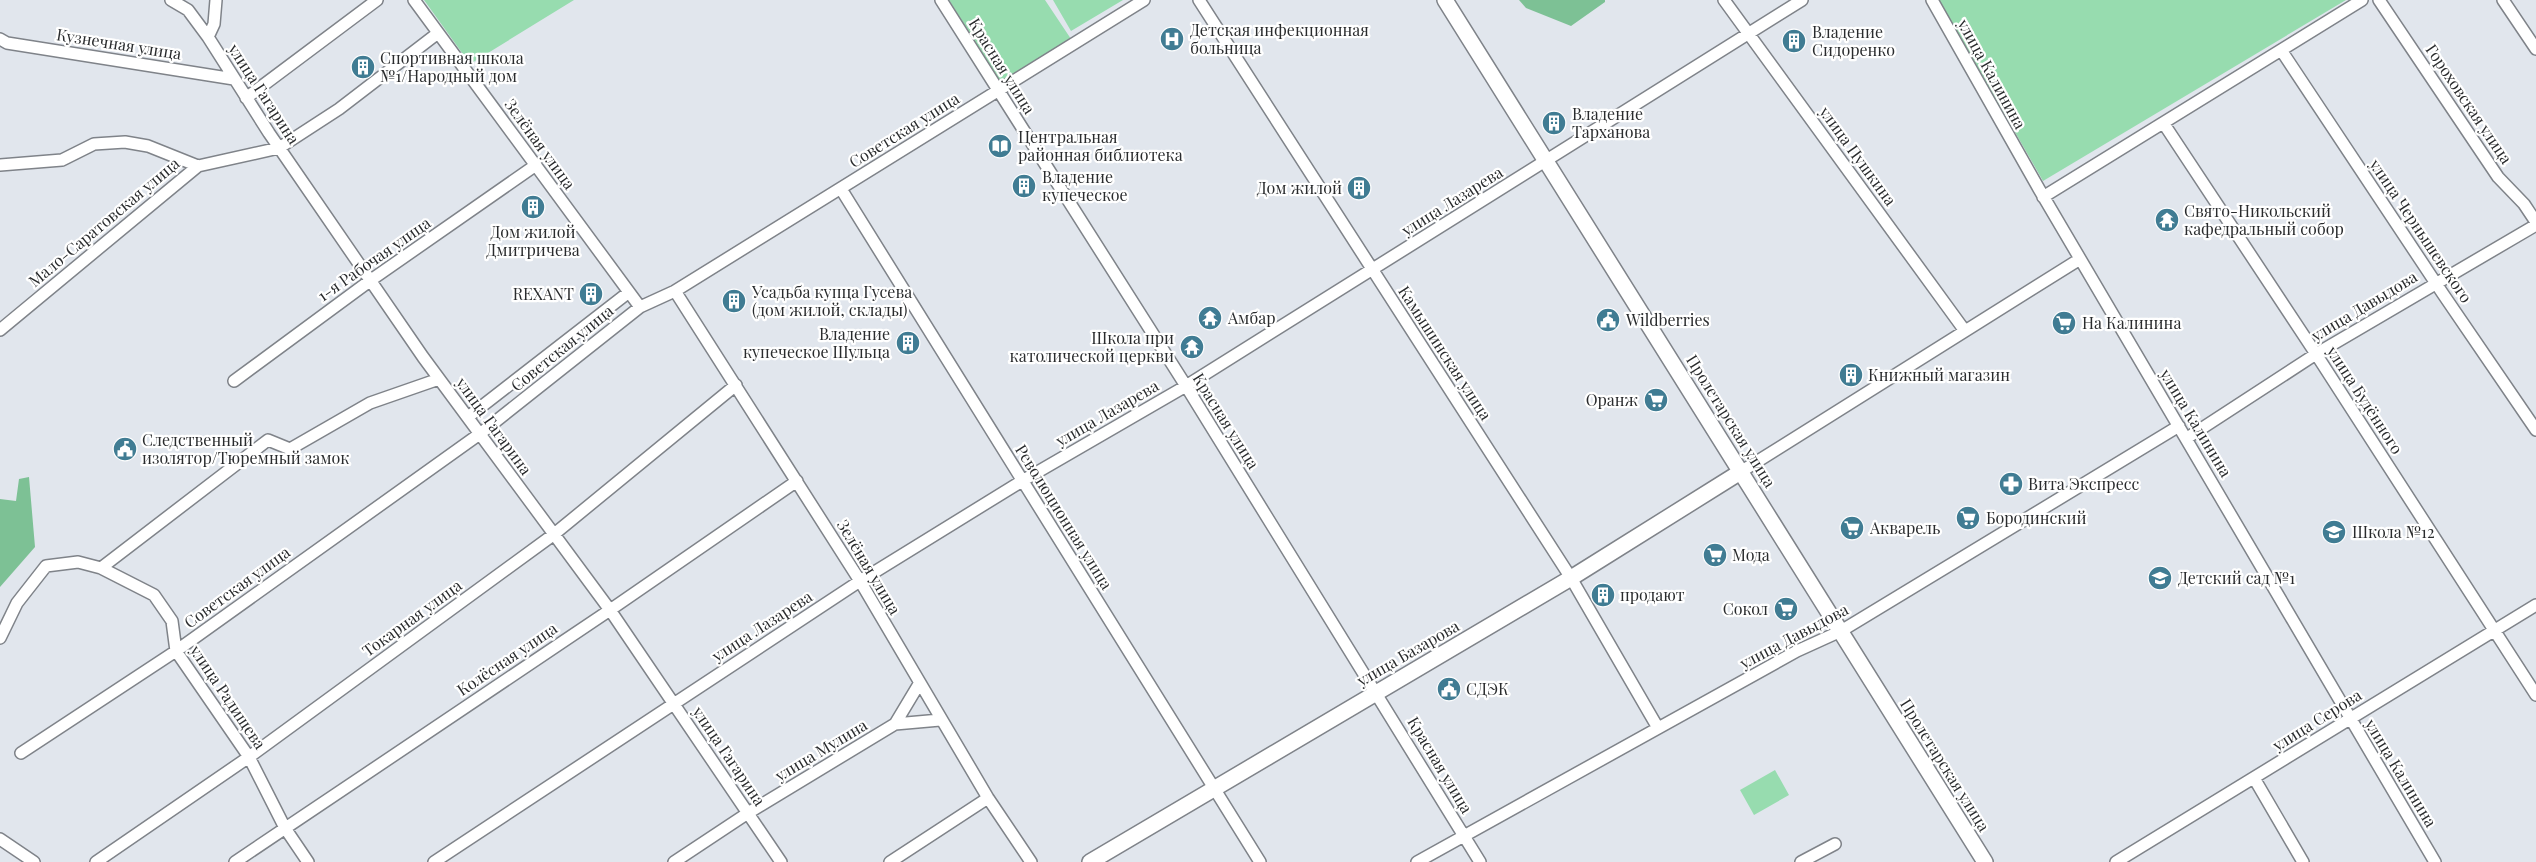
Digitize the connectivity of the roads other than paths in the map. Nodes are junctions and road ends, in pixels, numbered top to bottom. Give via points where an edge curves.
1 (171, 0) edge
2 (216, 0) edge
3 (377, 0) edge
4 (414, 0) edge
5 (940, 0) edge
6 (1144, 0) edge
7 (1199, 0) edge
8 (1445, 0) edge
9 (1724, 0) edge
10 (1802, 0) edge
11 (1932, 0) edge
12 (2362, 0) edge
13 (2379, 0) edge
14 (2503, 0) edge
15 (438, 33) junction
16 (1749, 34) junction
17 (208, 37) junction
18 (0, 39) edge
19 (2536, 49) edge
20 (2281, 50) junction
21 (234, 79) junction
22 (998, 90) junction
23 (246, 98) junction
24 (2164, 124) junction
25 (279, 148) junction
26 (1545, 162) junction
27 (0, 165) edge
28 (536, 165) junction
29 (198, 166) junction
30 (841, 189) junction
31 (2043, 197) junction
32 (2536, 223) edge
33 (2080, 259) junction
34 (1372, 270) junction
35 (371, 280) junction
36 (2435, 282) junction
37 (675, 291) junction
38 (629, 292) junction
39 (640, 306) junction
40 (0, 330) edge
41 (1965, 331) junction
42 (2316, 354) junction
43 (440, 379) junction
44 (234, 381) dead end
45 (736, 385) junction
46 (1186, 386) junction
47 (468, 417) junction
48 (2179, 426) junction
49 (2536, 430) edge
50 (481, 433) junction
51 (2187, 438) junction
52 (1742, 471) junction
53 (797, 481) junction
54 (1022, 481) junction
55 (553, 535) junction
56 (101, 568) junction
57 (1571, 578) junction
58 (860, 581) junction
59 (2536, 605) edge
60 (610, 610) junction
61 (1841, 630) junction
62 (2495, 631) junction
63 (0, 638) edge
64 (176, 651) junction
65 (919, 684) junction
66 (1376, 692) junction
67 (2536, 695) edge
68 (673, 704) junction
69 (2350, 718) junction
70 (940, 720) junction
71 (895, 724) junction
72 (1658, 728) junction
73 (21, 753) dead end
74 (250, 757) junction
75 (2254, 778) junction
76 (1215, 788) junction
77 (988, 798) junction
78 (748, 813) junction
79 (285, 828) junction
80 (1464, 835) junction
81 (0, 839) edge
82 (1835, 844) dead end
83 (34, 862) edge
84 (96, 862) edge
85 (235, 862) edge
86 (308, 862) edge
87 (434, 862) edge
88 (674, 862) edge
89 (781, 862) edge
90 (890, 862) edge
91 (1031, 862) edge
92 (1090, 862) edge
93 (1260, 862) edge
94 (1417, 862) edge
95 (1480, 862) edge
96 (1801, 862) edge
97 (1985, 862) edge
98 (2116, 862) edge
99 (2303, 862) edge
100 (2435, 862) edge

1 - 17 street via 188,10
2 - 17 street, улица Гагарина via 214,24
3 - 23 street
4 - 15 street, Зелёная улица
5 - 22 street, Красная улица
6 - 22 street, Советская улица
7 - 34 street, Камышинская улица
8 - 26 main road, Пролетарская улица
9 - 16 street, улица Пушкина
10 - 16 street, улица Лазарева
11 - 31 street, улица Калинина
12 - 20 street
13 - 32 street, Гороховская улица via 2498,177 2524,204
14 - 19 street
15 - 25 street, Мало-Саратовская улица via 339,109
15 - 28 street, Зелёная улица
16 - 26 street, улица Лазарева
16 - 41 street, улица Пушкина
17 - 21 street, улица Гагарина
18 - 21 street, Кузнечная улица via 7,43
20 - 24 street
20 - 36 street, улица Чернышевского
21 - 23 street, улица Гагарина
22 - 30 street, Советская улица
22 - 46 street, Красная улица
23 - 25 street, улица Гагарина
24 - 31 street
24 - 42 street, улица Будённого
25 - 29 street, Мало-Саратовская улица
25 - 35 street, улица Гагарина
26 - 34 street, улица Лазарева
26 - 52 main road, Пролетарская улица
27 - 29 street via 62,160 94,144 124,142 148,146
28 - 35 street, 1-я Рабочая улица
28 - 38 street, Зелёная улица
29 - 40 street, Мало-Саратовская улица
30 - 37 street, Советская улица
30 - 54 street, Революционная улица
31 - 33 street, улица Калинина
32 - 36 street, улица Давыдова
33 - 41 street
33 - 48 street, улица Калинина
34 - 46 street, улица Лазарева
34 - 57 street, Камышинская улица
35 - 43 street, улица Гагарина
35 - 44 street, 1-я Рабочая улица
36 - 42 street, улица Давыдова
36 - 49 street, улица Чернышевского
37 - 39 street, Советская улица
37 - 45 street, Зелёная улица
38 - 39 street, Зелёная улица
38 - 47 street
39 - 50 street, Советская улица
41 - 52 street
42 - 51 street, улица Давыдова
42 - 62 street, улица Будённого
43 - 47 street, улица Гагарина
43 - 56 street via 370,403 290,449 268,440
45 - 53 street, Зелёная улица
45 - 55 street, Токарная улица
46 - 54 street, улица Лазарева
46 - 66 street, Красная улица
47 - 50 street, улица Гагарина
48 - 51 street, улица Калинина
48 - 61 street, улица Давыдова
50 - 55 street, улица Гагарина
50 - 64 street, Советская улица
51 - 69 street, улица Калинина
52 - 57 main road, улица Базарова
52 - 61 main road, Пролетарская улица
53 - 58 street, Зелёная улица
53 - 60 street, Колёсная улица
54 - 58 street, улица Лазарева
54 - 76 street, Революционная улица
55 - 60 street, улица Гагарина
55 - 74 street, Токарная улица
56 - 63 street, улица Радищева via 78,562 46,566 17,603
56 - 64 street, улица Радищева via 154,595 172,621
57 - 66 main road, улица Базарова
57 - 72 street, Камышинская улица
58 - 65 street, Зелёная улица
58 - 68 street, улица Лазарева
59 - 62 street, улица Серова
60 - 68 street, улица Гагарина
60 - 79 street, Колёсная улица
61 - 72 street, улица Давыдова
61 - 97 main road, Пролетарская улица
62 - 67 street, улица Будённого
62 - 69 street, улица Серова
64 - 73 street, Советская улица
64 - 74 street, улица Радищева
65 - 70 street, Зелёная улица
65 - 71 street, улица Мулина
66 - 76 main road, улица Базарова
66 - 80 street, Красная улица
68 - 78 street, улица Гагарина
68 - 87 street, улица Лазарева
69 - 75 street, улица Серова
69 - 100 street, улица Калинина
70 - 71 street
70 - 77 street, Зелёная улица
71 - 78 street, улица Мулина
72 - 80 street, улица Давыдова
74 - 79 street, улица Радищева
74 - 84 street, Токарная улица
75 - 98 street, улица Серова
75 - 99 street
76 - 92 main road, улица Базарова
76 - 93 street, Революционная улица
77 - 90 street
77 - 91 street, Зелёная улица
78 - 88 street, улица Мулина
78 - 89 street, улица Гагарина
79 - 85 street, Колёсная улица
79 - 86 street, улица Радищева
80 - 94 street, улица Давыдова
80 - 95 street, Красная улица
81 - 83 street
82 - 96 street

